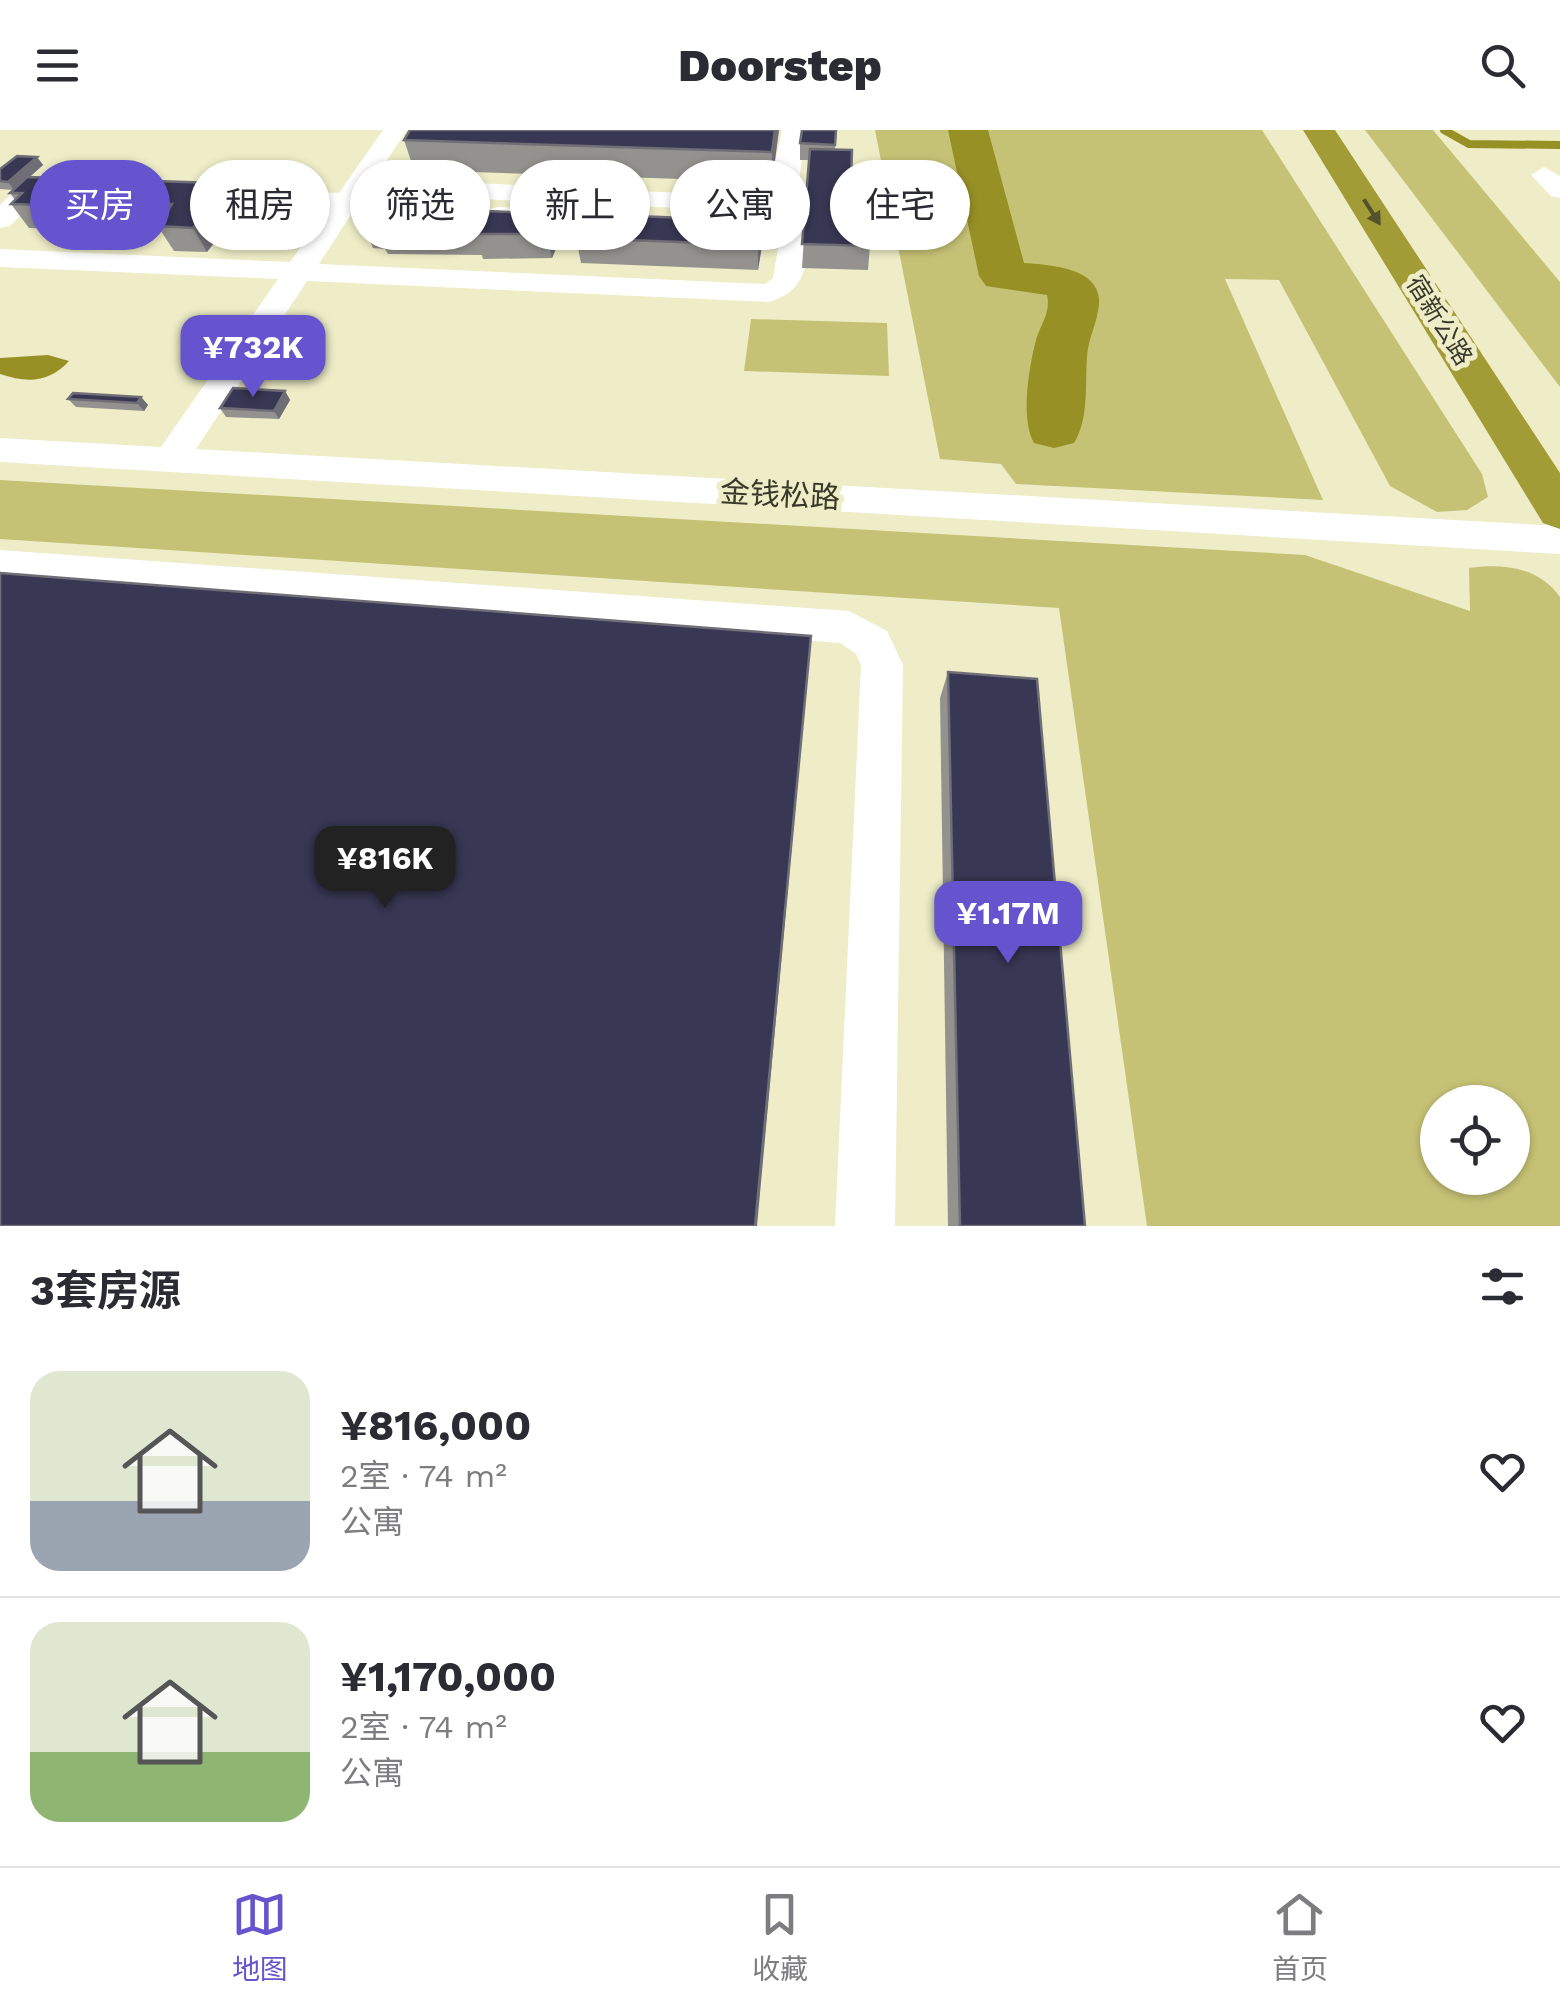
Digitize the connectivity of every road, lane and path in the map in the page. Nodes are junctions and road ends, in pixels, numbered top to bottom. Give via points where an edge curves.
1 (395, 130) edge
2 (794, 130) edge
3 (1319, 130) edge
4 (1352, 130) edge
5 (375, 160) edge
6 (30, 191) edge
7 (350, 193) edge
8 (170, 196) edge
9 (350, 196) edge
10 (490, 197) edge
11 (490, 214) edge
12 (0, 220) edge
13 (0, 258) edge
14 (300, 270) junction
15 (1517, 374) dead end
16 (0, 450) edge
17 (170, 460) junction
18 (1560, 511) edge
19 (1560, 540) edge
20 (0, 564) edge
21 (866, 1226) edge

1 - 5 street
2 - 10 street via 784,196 775,204
3 -> 18 highway, 宿新公路
4 - 15 highway, 宿新公路
6 - 12 street
7 - 8 street
9 - 14 street
11 - 14 street via 796,230 789,282 768,293
13 - 14 street
14 - 17 street
16 - 17 street, 金钱松路
17 - 19 street, 金钱松路
20 - 21 street via 849,627 872,643 882,665

